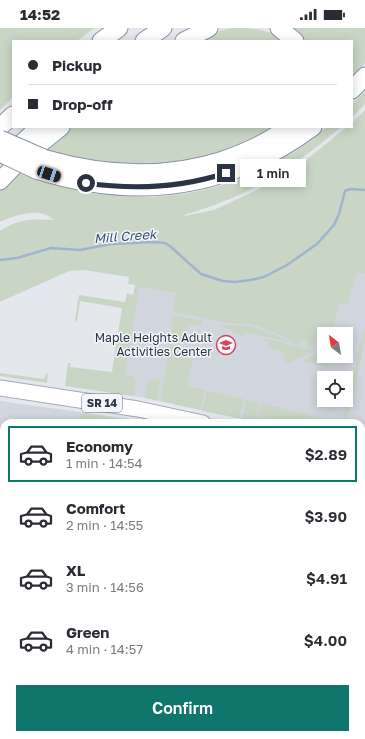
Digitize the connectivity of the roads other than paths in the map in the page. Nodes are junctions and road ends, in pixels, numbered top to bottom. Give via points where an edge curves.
1 (119, 28) edge
2 (163, 28) edge
3 (209, 28) edge
4 (279, 28) edge
5 (102, 40) edge
6 (145, 40) edge
7 (186, 40) edge
8 (294, 40) edge
9 (365, 76) edge
10 (353, 89) edge
11 (12, 116) edge
12 (0, 127) edge
13 (37, 128) edge
14 (60, 128) edge
15 (286, 128) edge
16 (311, 128) edge
17 (0, 138) edge
18 (0, 153) edge
19 (0, 164) edge
20 (41, 164) junction
21 (0, 181) edge
22 (0, 388) edge
23 (185, 419) edge

1 - 5 highway
2 - 6 highway
3 - 7 highway
4 - 8 highway
9 - 10 highway
11 - 12 highway
13 - 19 highway
14 - 21 highway via 21,159
15 - 20 highway via 264,143 234,156 195,168 162,173 108,173
16 - 20 highway via 270,155 241,168 180,185 117,188 67,179
17 - 20 highway, bridge
18 - 20 highway, bridge
22 - 23 main road, SR 14 via 138,409

